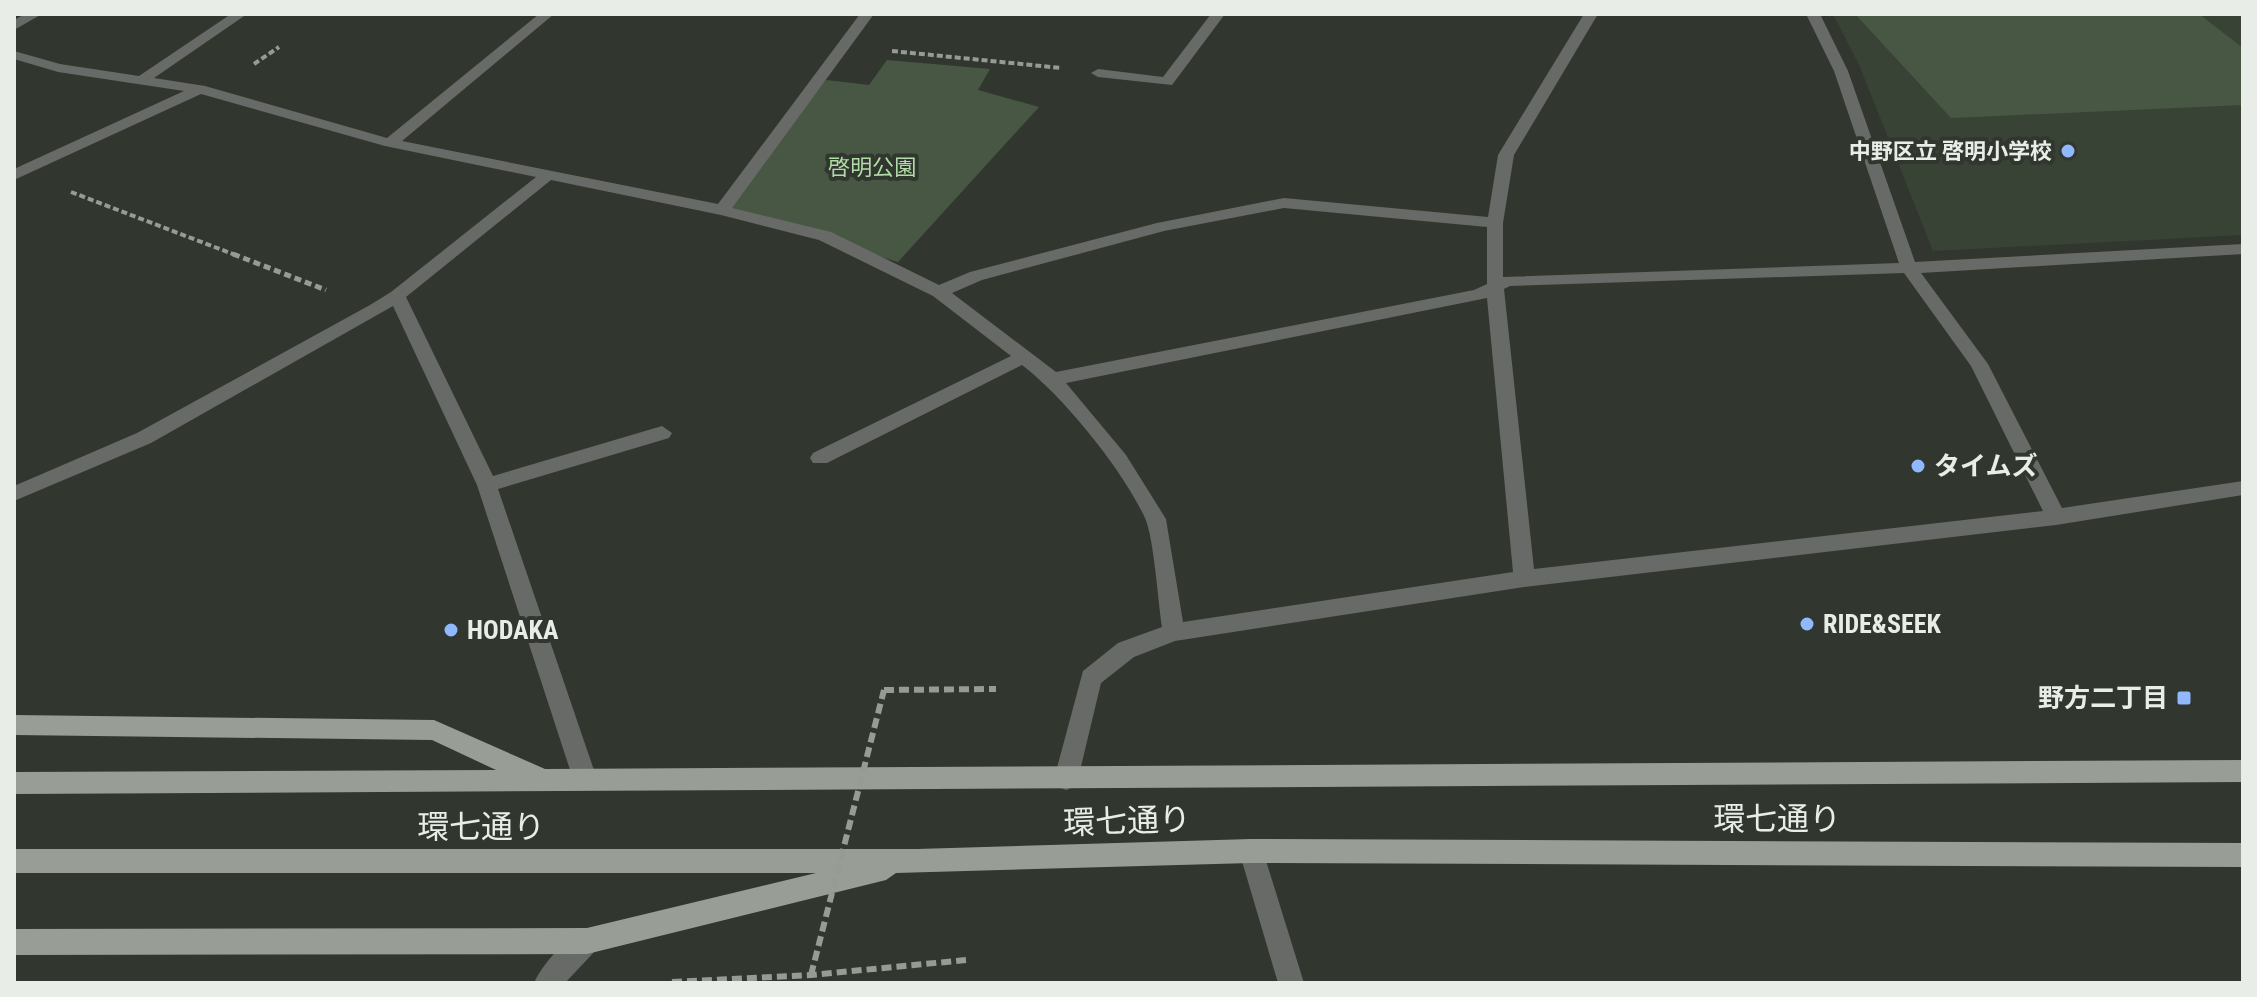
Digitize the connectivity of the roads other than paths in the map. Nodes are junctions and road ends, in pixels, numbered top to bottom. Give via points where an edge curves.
1 (35, 14) edge
2 (240, 14) edge
3 (547, 14) edge
4 (867, 14) edge
5 (1218, 14) edge
6 (1591, 14) edge
7 (1813, 14) edge
8 (14, 26) edge
9 (14, 55) edge
10 (1098, 73) road end
11 (142, 80) junction
12 (200, 89) junction
13 (390, 143) junction
14 (18, 174) edge
15 (548, 175) junction
16 (722, 210) junction
17 (1495, 223) junction
18 (2243, 249) edge
19 (1909, 268) junction
20 (1495, 287) junction
21 (939, 292) junction
22 (397, 296) junction
23 (1023, 357) junction
24 (1053, 379) junction
25 (662, 433) dead end
26 (820, 458) dead end
27 (487, 485) junction
28 (2243, 488) edge
29 (14, 494) edge
30 (2056, 517) junction
31 (1524, 579) junction
32 (1174, 632) junction
33 (14, 725) edge
34 (2243, 771) edge
35 (585, 779) junction
36 (1066, 779) junction
37 (544, 780) junction
38 (14, 783) edge
39 (1251, 851) junction
40 (2243, 855) edge
41 (14, 861) edge
42 (917, 861) junction
43 (587, 941) junction
44 (14, 942) edge
45 (547, 983) edge
46 (1291, 983) edge

1 - 8 street
2 - 11 street
3 - 13 street
4 - 16 street
5 - 10 street via 1167,82
6 - 17 street via 1506,155
7 - 19 street via 1841,71
9 - 11 street via 58,68
11 - 12 street
12 - 13 street
12 - 14 street
13 - 15 street
15 - 16 street
15 - 22 street
16 - 21 street via 825,236
17 - 20 street
17 - 21 street via 1284,203 1163,226 976,276
18 - 19 street
19 - 20 street via 1507,281
19 - 30 street via 1979,364
20 - 24 street via 1479,295
20 - 31 street
21 - 23 street
22 - 27 street
22 - 29 street via 144,438
23 - 24 street
23 - 26 street
24 - 32 street via 1119,460 1156,519
25 - 27 street
27 - 35 street
28 - 30 street
30 - 31 street
31 - 32 street
32 - 36 street via 1126,650 1091,678
33 - 37 main road via 434,730
34 - 36 main road, 環七通り
35 - 36 main road, 環七通り
35 - 37 main road, 環七通り
37 - 38 main road, 環七通り
39 - 40 main road, 環七通り
39 - 42 main road, 環七通り
39 - 46 street
41 - 42 main road, 環七通り
42 - 43 main road
43 - 44 main road
43 - 45 street

